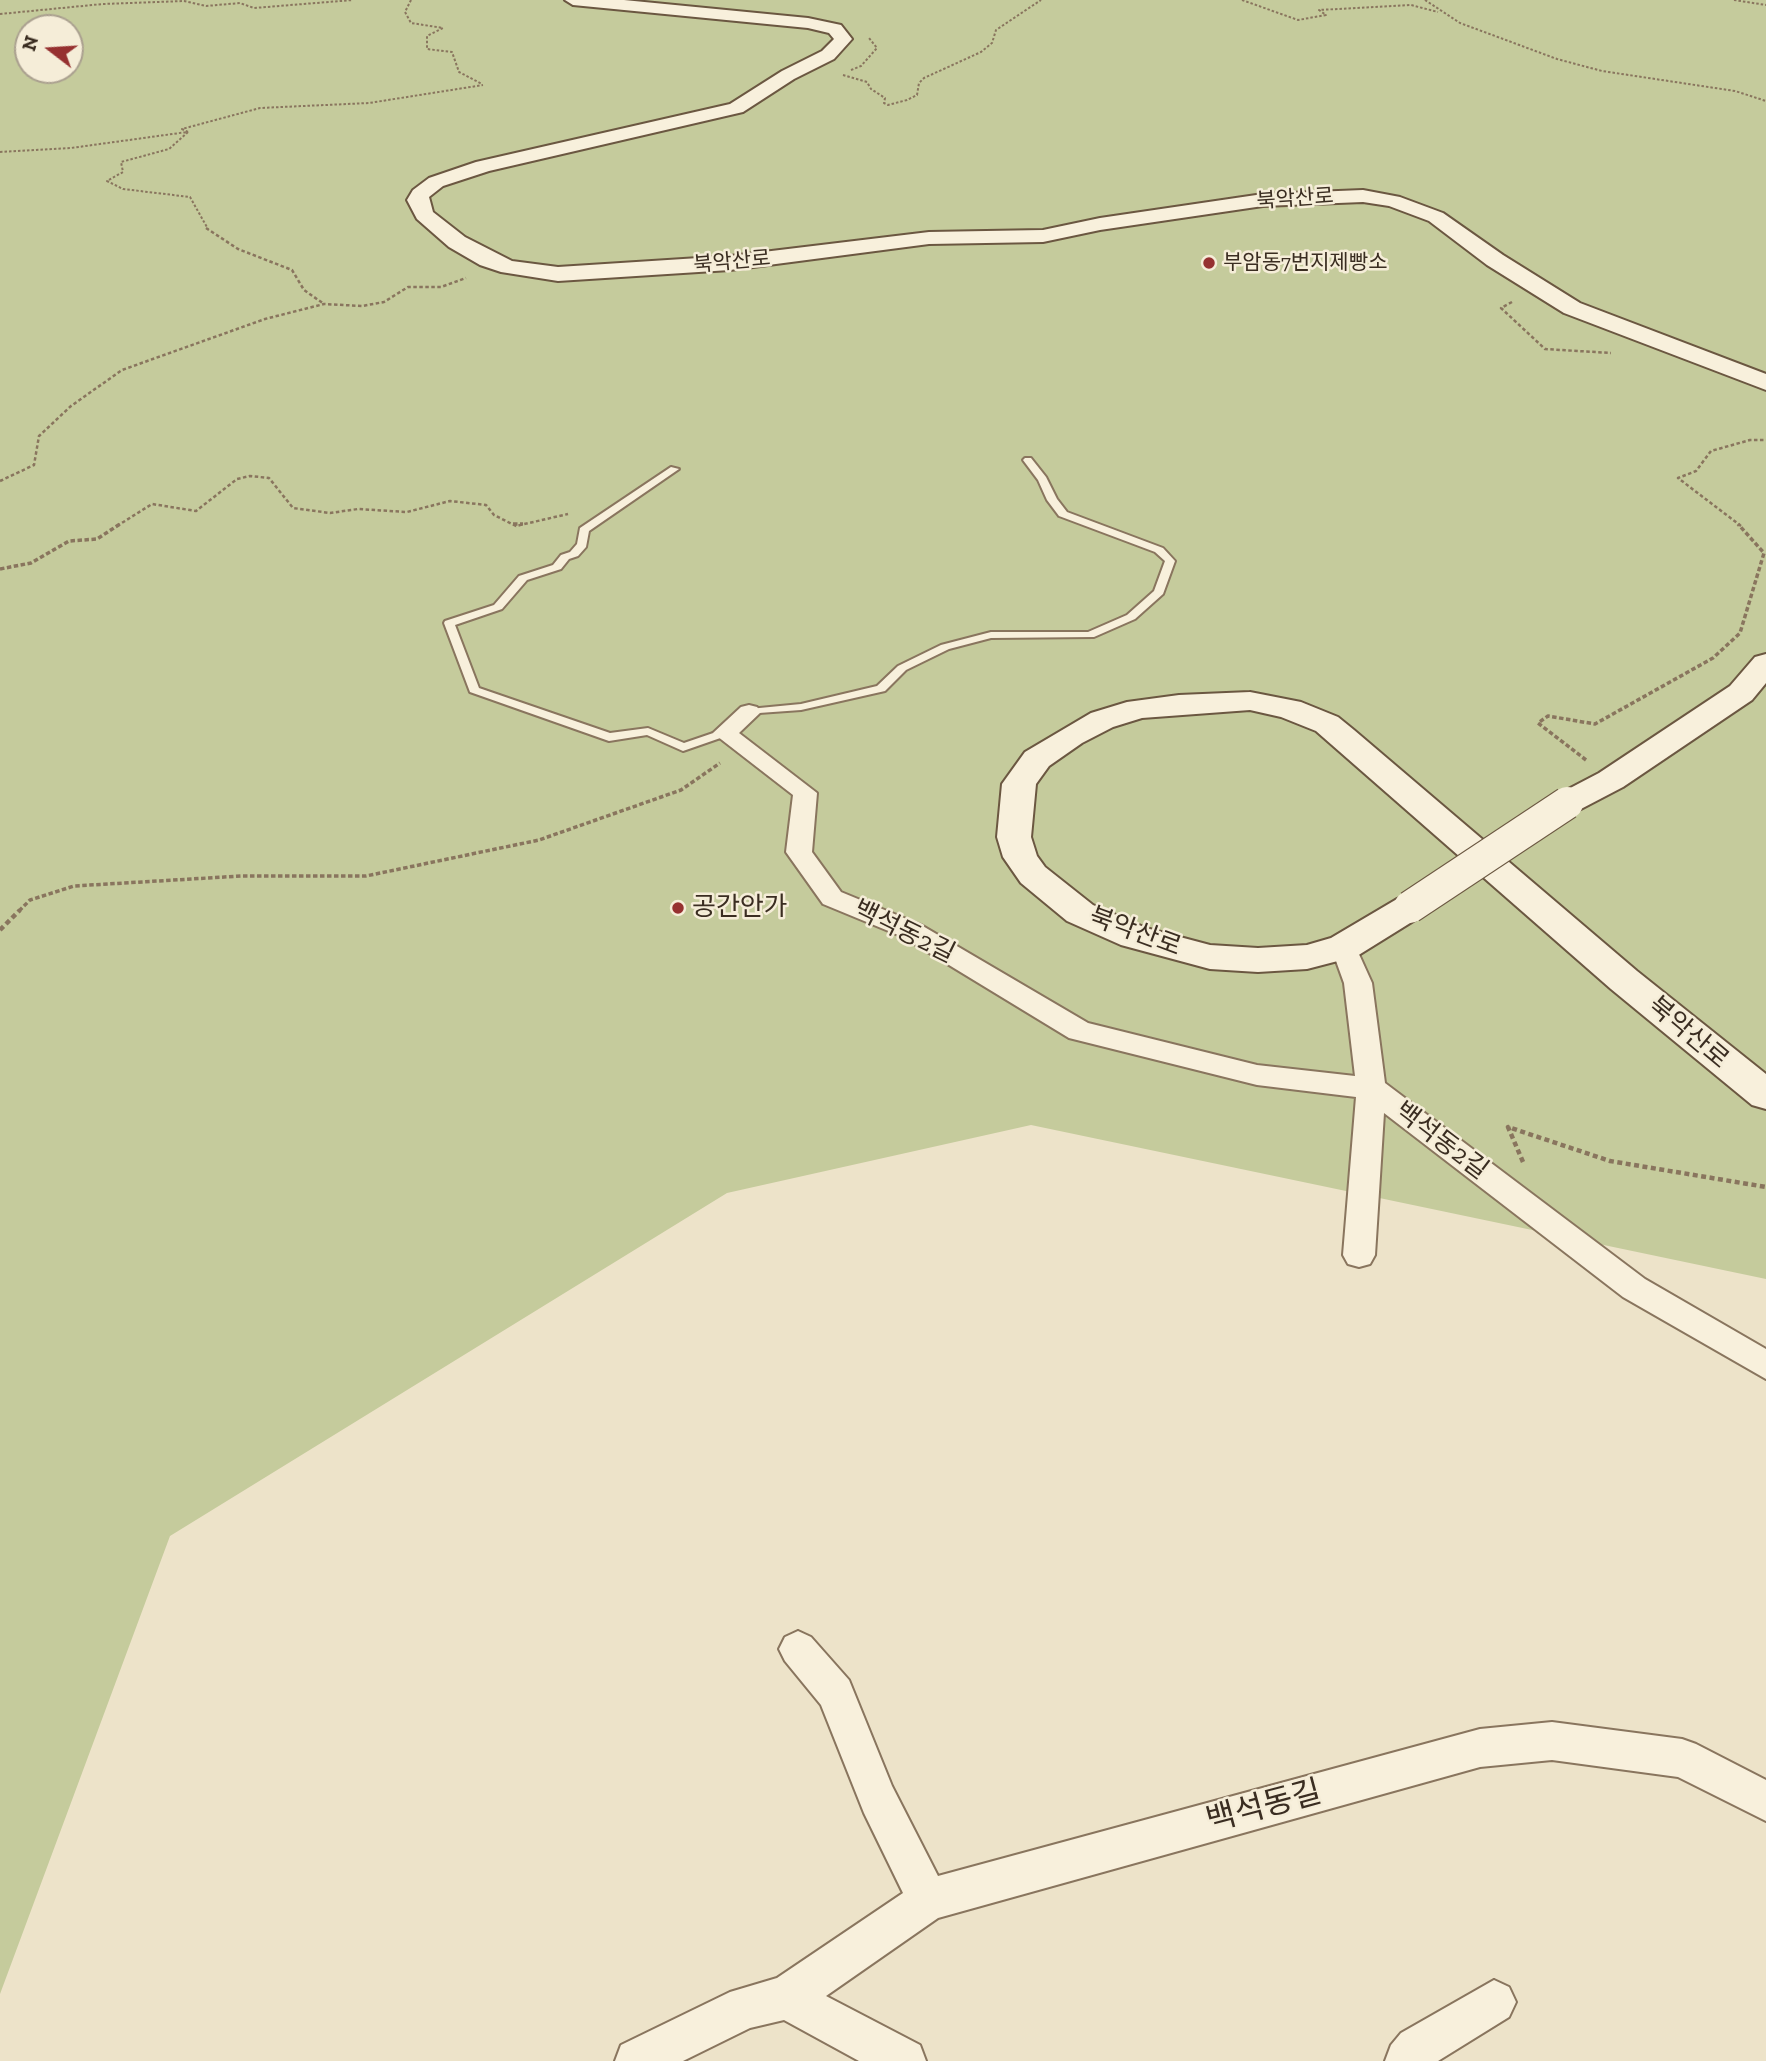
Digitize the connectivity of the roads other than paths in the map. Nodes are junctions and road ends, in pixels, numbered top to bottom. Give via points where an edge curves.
1 (573, 0) edge
2 (1766, 383) edge
3 (1028, 460) dead end
4 (674, 469) dead end
5 (1766, 663) edge
6 (749, 712) joint
7 (734, 740) junction
8 (1344, 947) junction
9 (1371, 1088) junction
10 (1766, 1095) edge
11 (1359, 1255) dead end
12 (1766, 1365) edge
13 (798, 1649) dead end
14 (1766, 1801) edge
15 (928, 1900) junction
16 (786, 1998) junction
17 (1494, 2002) dead end
18 (637, 2061) edge
19 (904, 2061) edge
20 (1407, 2061) edge

1 - 2 street, 북악산로 via 808,23 835,29 844,39 828,55 736,108 483,166 436,182 420,194 417,200 424,215 471,251 509,267 584,274 792,257 929,238 1043,236 1236,204 1339,195 1376,198 1419,209 1453,227 1572,308
3 - 6 lane via 1063,513 1159,550 1170,561 1158,592 1131,617 1090,635 991,635 944,647 902,668 881,690 801,707
4 - 7 lane via 584,530 582,545 557,567 523,578 498,607 449,623 474,690 609,737 648,731 682,747
5 - 8 street, 북악산로, bridge via 1741,693
6 - 7 street
7 - 9 street, 백석동2길 via 805,793 799,852 832,898 912,931 1079,1031 1257,1076
8 - 9 street via 1358,983
8 - 10 street, 북악산로 via 1307,957 1210,957 1106,927 1055,895 1033,876 1020,856 1014,837 1019,784 1037,759 1071,736 1138,709 1250,701 1327,724
9 - 11 street
9 - 12 street, 백석동2길 via 1634,1288
13 - 15 street via 835,1693 878,1799
14 - 15 street, 백석동길 via 1682,1758 1552,1741 1480,1748
15 - 16 street, 백석동길
16 - 18 street, 백석동길 via 745,2007
16 - 19 street
17 - 20 street via 1417,2049

